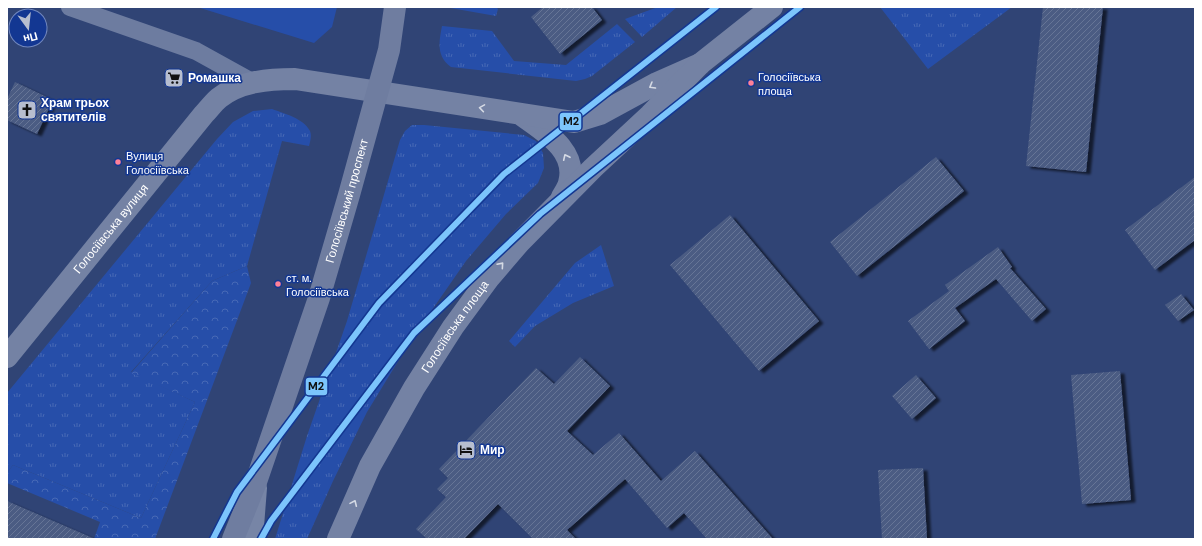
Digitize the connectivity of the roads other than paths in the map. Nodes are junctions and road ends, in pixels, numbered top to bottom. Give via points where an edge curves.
1 (70, 7) edge
2 (395, 7) edge
3 (772, 7) edge
4 (700, 64) junction
5 (252, 82) junction
6 (378, 92) junction
7 (521, 114) junction
8 (556, 206) junction
9 (7, 357) edge
10 (256, 482) junction
11 (233, 539) edge
12 (252, 539) edge
13 (338, 539) edge

1 - 5 street via 196,51
2 - 6 highway, Голосіївський проспект via 389,50
3 - 4 main road
4 -> 7 main road via 657,83 600,114 574,122
4 - 8 main road, Голосіївська площа
5 - 6 main road, Голосіївська вулиця via 295,79
5 - 9 main road, Голосіївська вулиця via 220,98 204,114
7 -> 6 main road
6 - 10 highway, Голосіївський проспект via 319,298
8 -> 7 main road via 569,185 569,162 561,147 550,135
13 -> 8 main road, Голосіївська площа via 370,466 414,388 453,327 489,278
10 - 11 highway, Голосіївський проспект
10 - 12 main road, Голосіївський проспект

